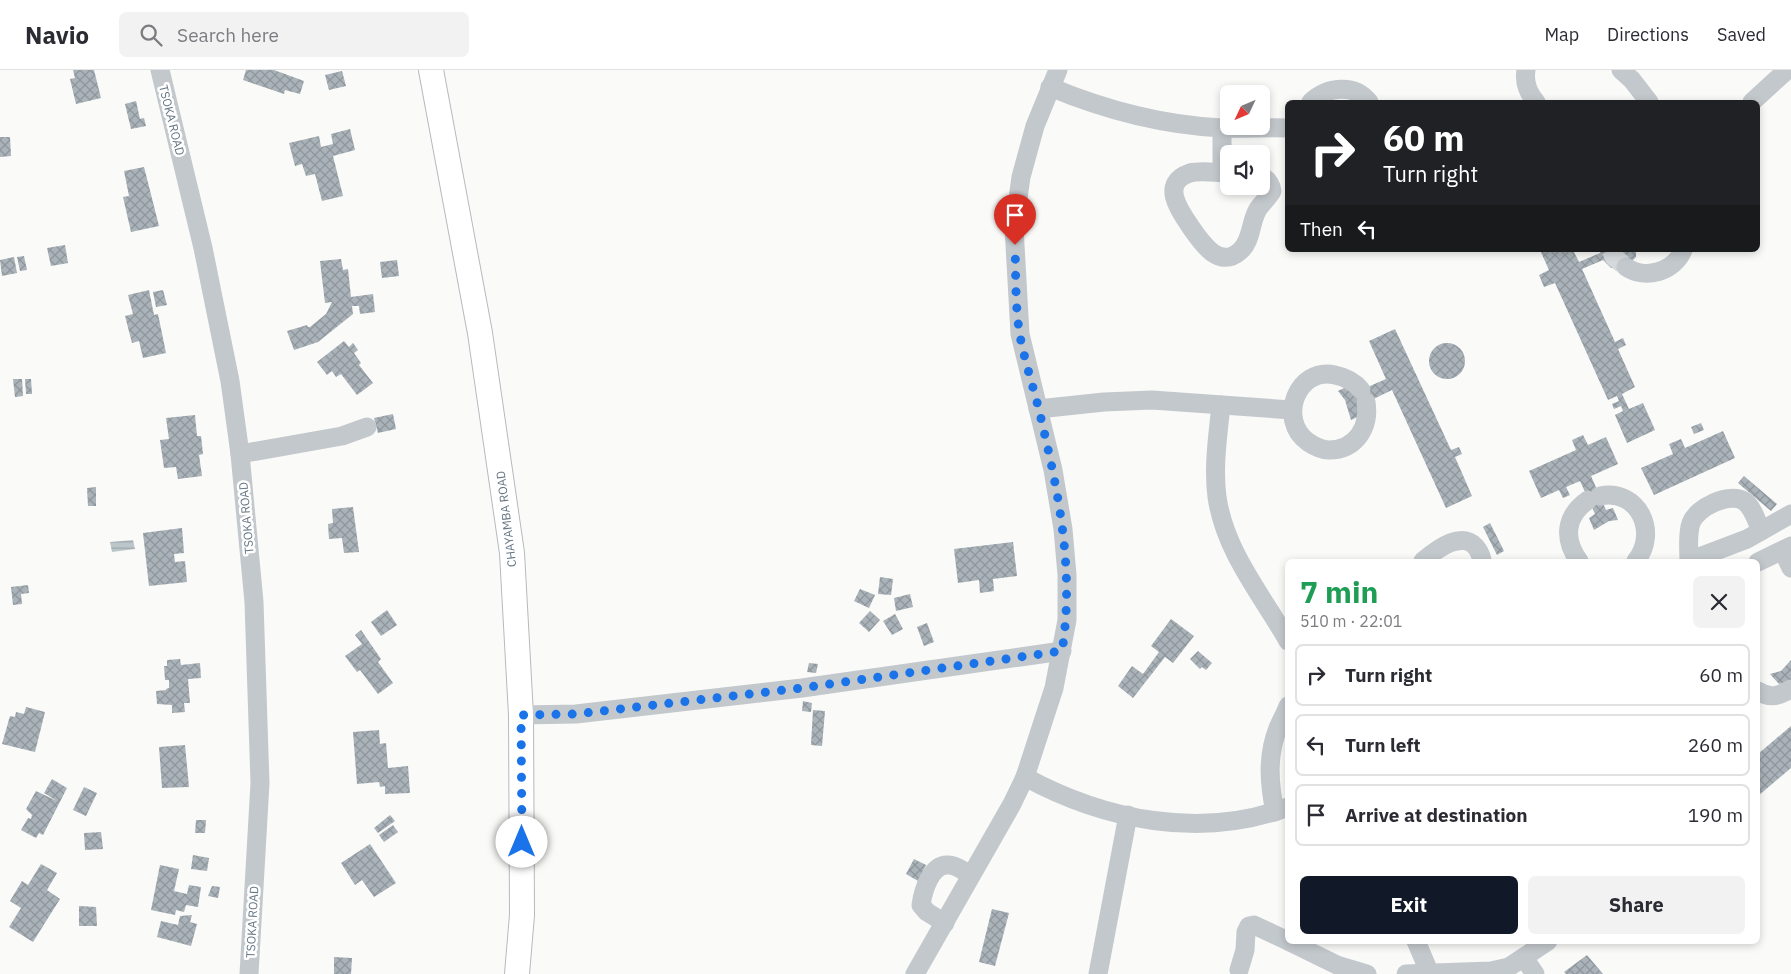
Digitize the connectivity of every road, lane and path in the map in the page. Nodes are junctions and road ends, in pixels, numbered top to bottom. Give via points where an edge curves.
1 (160, 70) edge
2 (431, 70) edge
3 (1526, 70) edge
4 (1621, 70) edge
5 (1786, 70) edge
6 (1054, 79) edge
7 (1313, 100) edge
8 (1368, 100) edge
9 (1534, 100) edge
10 (1647, 100) edge
11 (1754, 100) edge
12 (1220, 128) edge
13 (1270, 128) edge
14 (1285, 128) edge
15 (1220, 173) edge
16 (1269, 195) edge
17 (1682, 252) edge
18 (1626, 267) tunnel mouth
19 (1221, 405) junction
20 (1038, 409) junction
21 (1292, 410) junction
22 (367, 427) dead end
23 (240, 454) junction
24 (1791, 514) edge
25 (1761, 531) junction
26 (1787, 548) edge
27 (1426, 559) edge
28 (1481, 559) edge
29 (1578, 559) edge
30 (1638, 559) edge
31 (1689, 559) edge
32 (1695, 559) edge
33 (1760, 561) edge
34 (1791, 568) edge
35 (1285, 636) edge
36 (1062, 651) junction
37 (1791, 689) edge
38 (1760, 693) edge
39 (1285, 712) edge
40 (521, 715) junction
41 (1025, 777) junction
42 (1281, 810) edge
43 (1128, 816) junction
44 (971, 875) junction
45 (946, 923) junction
46 (1285, 940) edge
47 (1294, 944) edge
48 (1417, 944) edge
49 (1544, 944) edge
50 (1524, 958) junction
51 (1240, 970) dead end
52 (1430, 973) edge
53 (249, 974) edge
54 (517, 974) edge
55 (916, 974) edge
56 (1098, 974) edge
57 (1367, 974) edge
58 (1406, 974) edge
59 (1536, 974) edge

1 - 23 street, TSOKA ROAD via 203,248 230,381
2 - 40 main road, CHAYAMBA ROAD via 498,448 512,553
3 - 9 street via 1525,80
4 - 10 street
5 - 11 street
6 - 12 street via 1080,100 1158,120
6 - 20 street via 1035,126 1021,178 1014,227 1020,334
7 - 8 street via 1330,90 1342,89
13 - 14 street
15 - 16 street via 1192,173 1181,178 1174,187 1174,199 1179,210 1211,253 1232,257 1241,251 1258,210
17 - 18 street via 1675,262 1659,272 1639,273
19 - 20 street via 1152,400
19 - 21 street
19 - 35 street via 1215,467 1217,498 1229,540 1247,576
20 - 36 street via 1066,557 1067,620
21 - 21 street via 1294,425 1302,438 1329,450 1343,448 1356,440 1368,413 1358,386 1346,377 1331,374 1316,376 1304,384 1295,396
22 - 23 street via 342,436
23 - 53 street, TSOKA ROAD via 254,602 260,783
24 - 25 street
25 - 31 street via 1744,501 1722,500 1698,512 1692,521
25 - 32 street via 1747,540
26 - 33 street
26 - 34 street
27 - 28 street via 1454,540 1474,544
29 - 30 street via 1568,539 1573,515 1580,505 1594,498 1615,496 1636,507 1643,518 1646,542
36 - 40 street via 802,688 576,714
36 - 41 street via 1054,688
37 - 38 street via 1779,696
39 - 42 street via 1277,729 1269,770 1270,786
40 - 54 main road, CHAYAMBA ROAD via 522,915
41 - 43 street via 1054,793
41 - 44 street
42 - 43 street via 1233,821 1187,825
43 - 56 street
44 - 45 street
44 - 45 street via 950,865 940,866 932,874 921,905
45 - 55 street
46 - 51 street via 1254,925 1249,926
47 - 57 street via 1337,965
48 - 52 street
49 - 50 street
50 - 52 street via 1491,972
50 - 59 street
52 - 58 street

